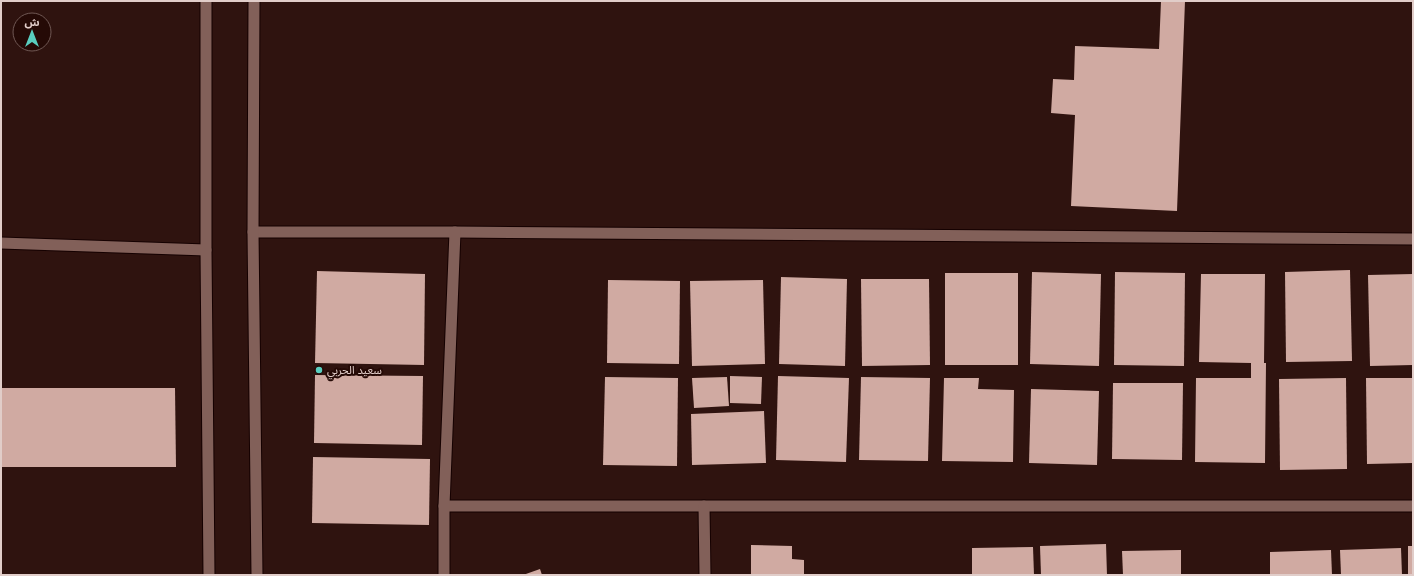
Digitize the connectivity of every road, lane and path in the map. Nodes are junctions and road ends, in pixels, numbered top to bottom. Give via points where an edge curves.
1 (206, 1) edge
2 (254, 1) edge
3 (254, 232) junction
4 (455, 232) junction
5 (1413, 239) edge
6 (1, 243) edge
7 (206, 250) junction
8 (444, 506) junction
9 (704, 506) junction
10 (1413, 506) edge
11 (209, 575) edge
12 (257, 575) edge
13 (444, 575) edge
14 (705, 575) edge

1 - 7 street
2 - 3 street
3 - 4 street
3 - 12 street
4 - 5 street
4 - 8 street
6 - 7 street
7 - 11 street
8 - 9 street
8 - 13 street
9 - 10 street
9 - 14 street

